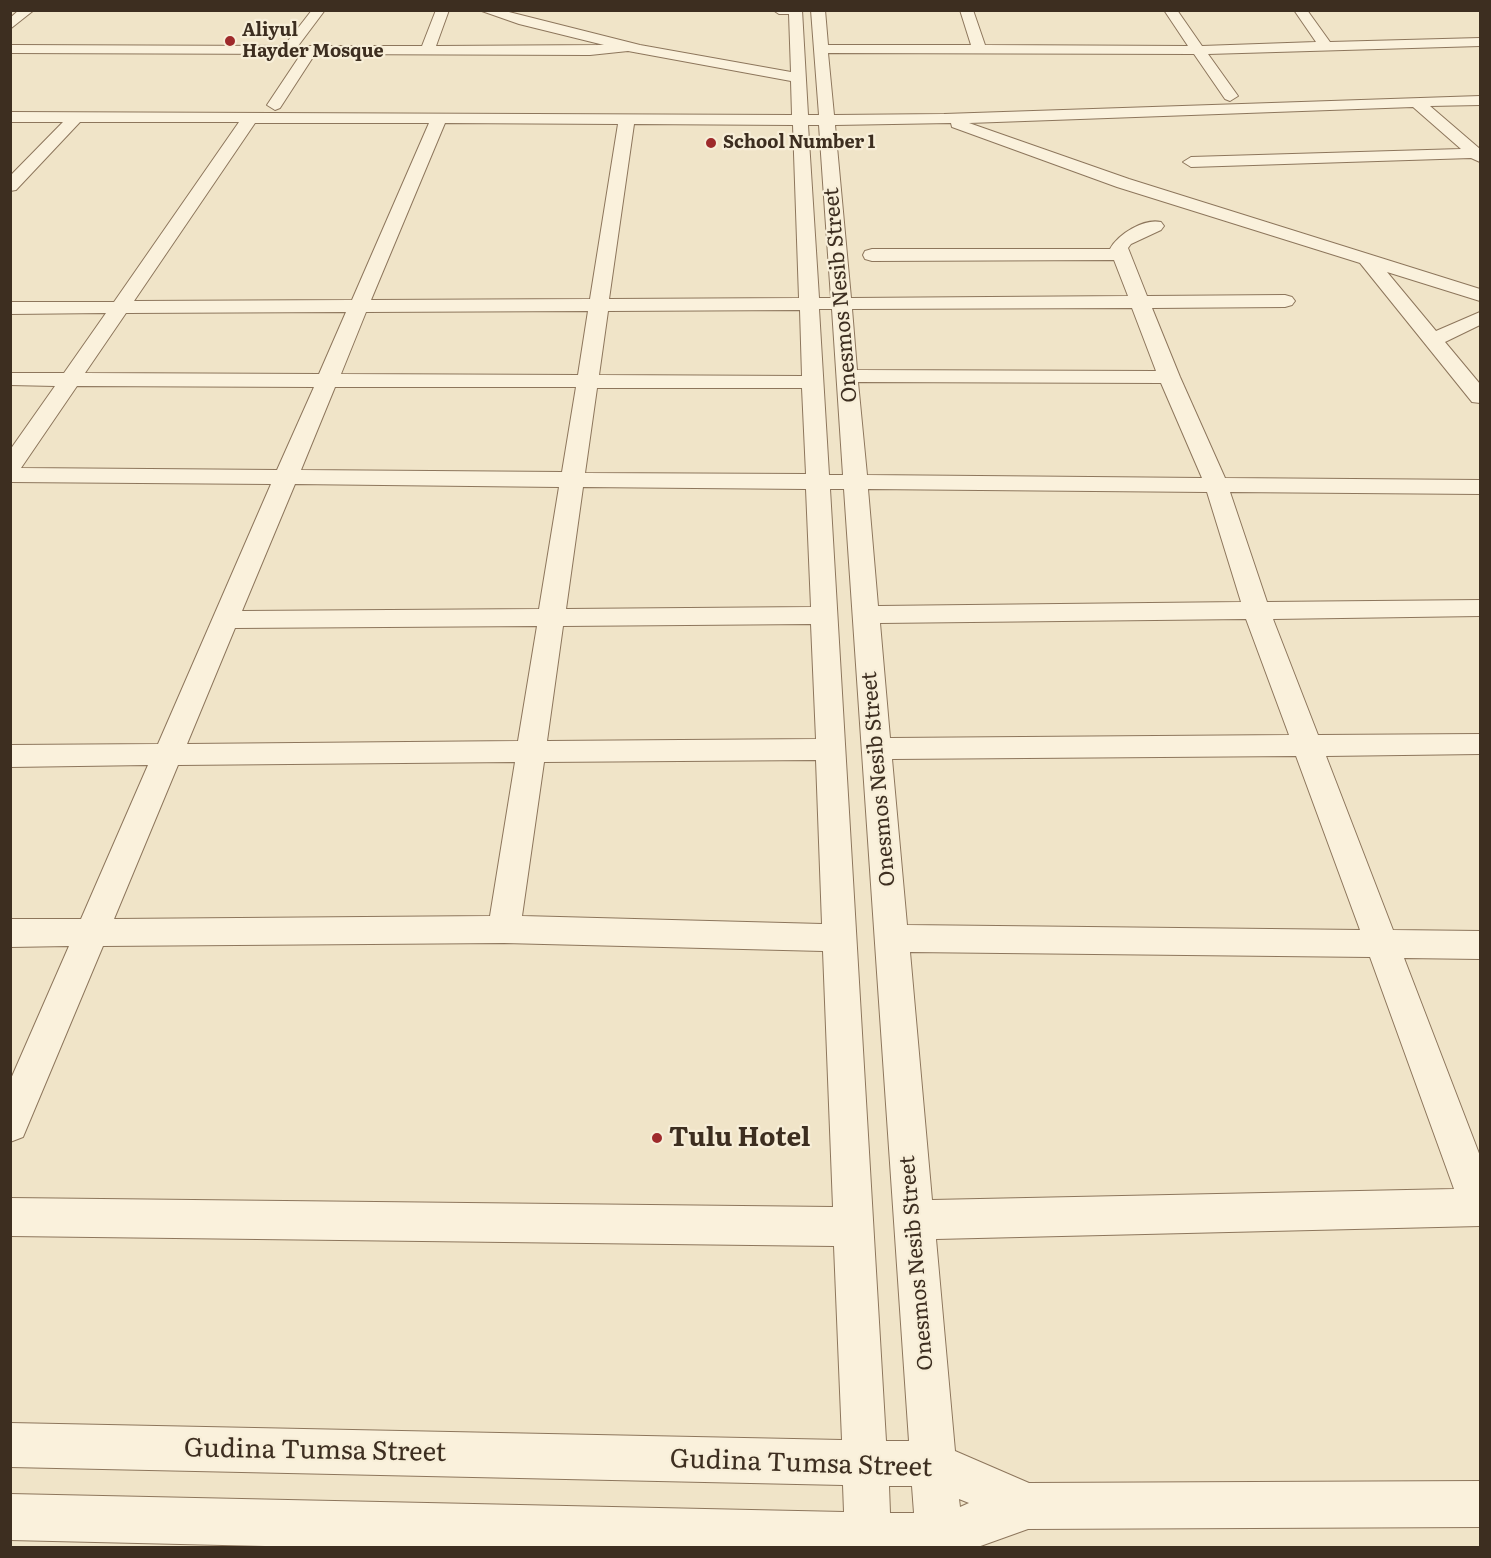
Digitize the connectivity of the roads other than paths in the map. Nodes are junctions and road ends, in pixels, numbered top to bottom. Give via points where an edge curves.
1 (28, 10) edge
2 (319, 10) edge
3 (443, 10) edge
4 (485, 10) edge
5 (780, 10) edge
6 (795, 10) edge
7 (818, 10) edge
8 (966, 10) edge
9 (1170, 10) edge
10 (1299, 10) edge
11 (10, 24) edge
12 (1480, 42) edge
13 (631, 46) junction
14 (1327, 48) junction
15 (821, 49) junction
16 (979, 49) junction
17 (10, 50) edge
18 (288, 50) junction
19 (311, 50) junction
20 (428, 50) junction
21 (1197, 50) junction
22 (798, 78) junction
23 (1480, 87) edge
24 (1230, 96) junction
25 (1111, 98) dead end
26 (1480, 100) edge
27 (1416, 102) junction
28 (10, 103) edge
29 (983, 103) dead end
30 (275, 105) junction
31 (813, 115) junction
32 (10, 117) edge
33 (76, 117) junction
34 (250, 118) junction
35 (439, 118) junction
36 (627, 119) junction
37 (924, 119) junction
38 (944, 119) junction
39 (1478, 155) edge
40 (1191, 162) dead end
41 (10, 186) edge
42 (1155, 226) dead end
43 (1122, 254) junction
44 (872, 255) dead end
45 (1366, 259) junction
46 (1480, 295) edge
47 (1140, 302) junction
48 (1285, 302) dead end
49 (841, 303) junction
50 (809, 304) junction
51 (598, 305) junction
52 (359, 306) junction
53 (120, 307) junction
54 (10, 308) edge
55 (1480, 318) edge
56 (1435, 339) junction
57 (847, 376) junction
58 (1169, 376) junction
59 (10, 379) edge
60 (70, 380) junction
61 (328, 380) junction
62 (587, 381) junction
63 (813, 382) junction
64 (1480, 398) edge
65 (10, 467) edge
66 (10, 475) edge
67 (287, 477) junction
68 (572, 479) junction
69 (855, 480) junction
70 (818, 481) junction
71 (1216, 484) junction
72 (1480, 487) edge
73 (1480, 608) edge
74 (1257, 612) junction
75 (824, 615) junction
76 (866, 615) junction
77 (551, 617) junction
78 (226, 620) junction
79 (1480, 744) edge
80 (1307, 745) junction
81 (831, 749) junction
82 (876, 749) junction
83 (531, 752) junction
84 (168, 754) junction
85 (10, 756) edge
86 (504, 929) junction
87 (93, 932) junction
88 (10, 933) edge
89 (840, 938) junction
90 (892, 938) junction
91 (1480, 945) edge
92 (1382, 946) junction
93 (10, 1125) edge
94 (1480, 1206) edge
95 (10, 1217) edge
96 (914, 1220) junction
97 (854, 1227) junction
98 (10, 1445) edge
99 (865, 1462) junction
100 (933, 1464) junction
101 (1480, 1504) edge
102 (1028, 1506) junction
103 (10, 1517) edge
104 (869, 1542) edge
105 (940, 1542) edge

1 - 11 street
2 - 18 street
3 - 20 street
4 - 13 street
5 - 6 street
6 - 22 street, Onesmos Nesib Street
7 - 15 street, Onesmos Nesib Street
8 - 16 street
9 - 21 street
10 - 14 street
12 - 14 street
13 - 20 street via 590,51
13 - 22 street
14 - 21 street
15 - 16 street
15 - 31 street, Onesmos Nesib Street
16 - 21 street
17 - 18 street
18 - 19 street
19 - 20 street
19 - 30 street
21 - 24 street
22 - 31 street, Onesmos Nesib Street
23 - 24 street
24 - 25 street
26 - 27 street
27 - 38 street
27 - 39 street
28 - 30 street
29 - 37 street
30 - 31 street
31 - 36 street
31 - 37 street
31 - 49 street, Onesmos Nesib Street
31 - 50 street, Onesmos Nesib Street
32 - 33 street
33 - 34 street
33 - 41 street
34 - 35 street
34 - 53 street
35 - 36 street
35 - 52 street
36 - 51 street
37 - 38 street
38 - 45 street via 1124,183
39 - 40 street
42 - 43 street via 1125,240 1119,248
43 - 44 street
43 - 47 street
45 - 46 street
45 - 56 street
47 - 48 street
47 - 49 street
47 - 58 street
49 - 50 street
49 - 57 street, Onesmos Nesib Street
50 - 51 street
50 - 63 street, Onesmos Nesib Street
51 - 52 street
51 - 62 street
52 - 53 street
52 - 61 street
53 - 54 street
53 - 60 street
55 - 56 street
56 - 64 street
57 - 58 street
57 - 69 street, Onesmos Nesib Street
58 - 71 street
59 - 60 street
60 - 61 street
60 - 65 street
61 - 62 street
61 - 67 street
62 - 63 street
62 - 68 street
63 - 70 street, Onesmos Nesib Street
66 - 67 street
67 - 68 street
67 - 78 street
68 - 70 street
68 - 77 street
69 - 70 street
69 - 71 street
69 - 76 street, Onesmos Nesib Street
70 - 75 street, Onesmos Nesib Street
71 - 72 street
71 - 74 street
73 - 74 street
74 - 76 street
74 - 80 street
75 - 77 street
75 - 81 street, Onesmos Nesib Street
76 - 82 street, Onesmos Nesib Street
77 - 78 street
77 - 83 street
78 - 84 street
79 - 80 street
80 - 82 street
80 - 92 street
81 - 83 street
81 - 89 street, Onesmos Nesib Street
82 - 90 street, Onesmos Nesib Street
83 - 84 street
83 - 86 street
84 - 85 street
84 - 87 street
86 - 87 street
86 - 89 street
87 - 88 street
87 - 93 street
89 - 97 street, Onesmos Nesib Street
90 - 92 street
90 - 96 street, Onesmos Nesib Street
91 - 92 street
92 - 94 street
94 - 96 street
95 - 97 street
96 - 100 street, Onesmos Nesib Street
97 - 99 street, Onesmos Nesib Street
98 - 99 street, Gudina Tumsa Street
99 - 100 street, Gudina Tumsa Street
99 - 104 street, Onesmos Nesib Street
100 - 102 street, Gudina Tumsa Street
100 - 105 street, Onesmos Nesib Street
101 - 102 street
102 - 105 street
103 - 104 street
104 - 105 street

